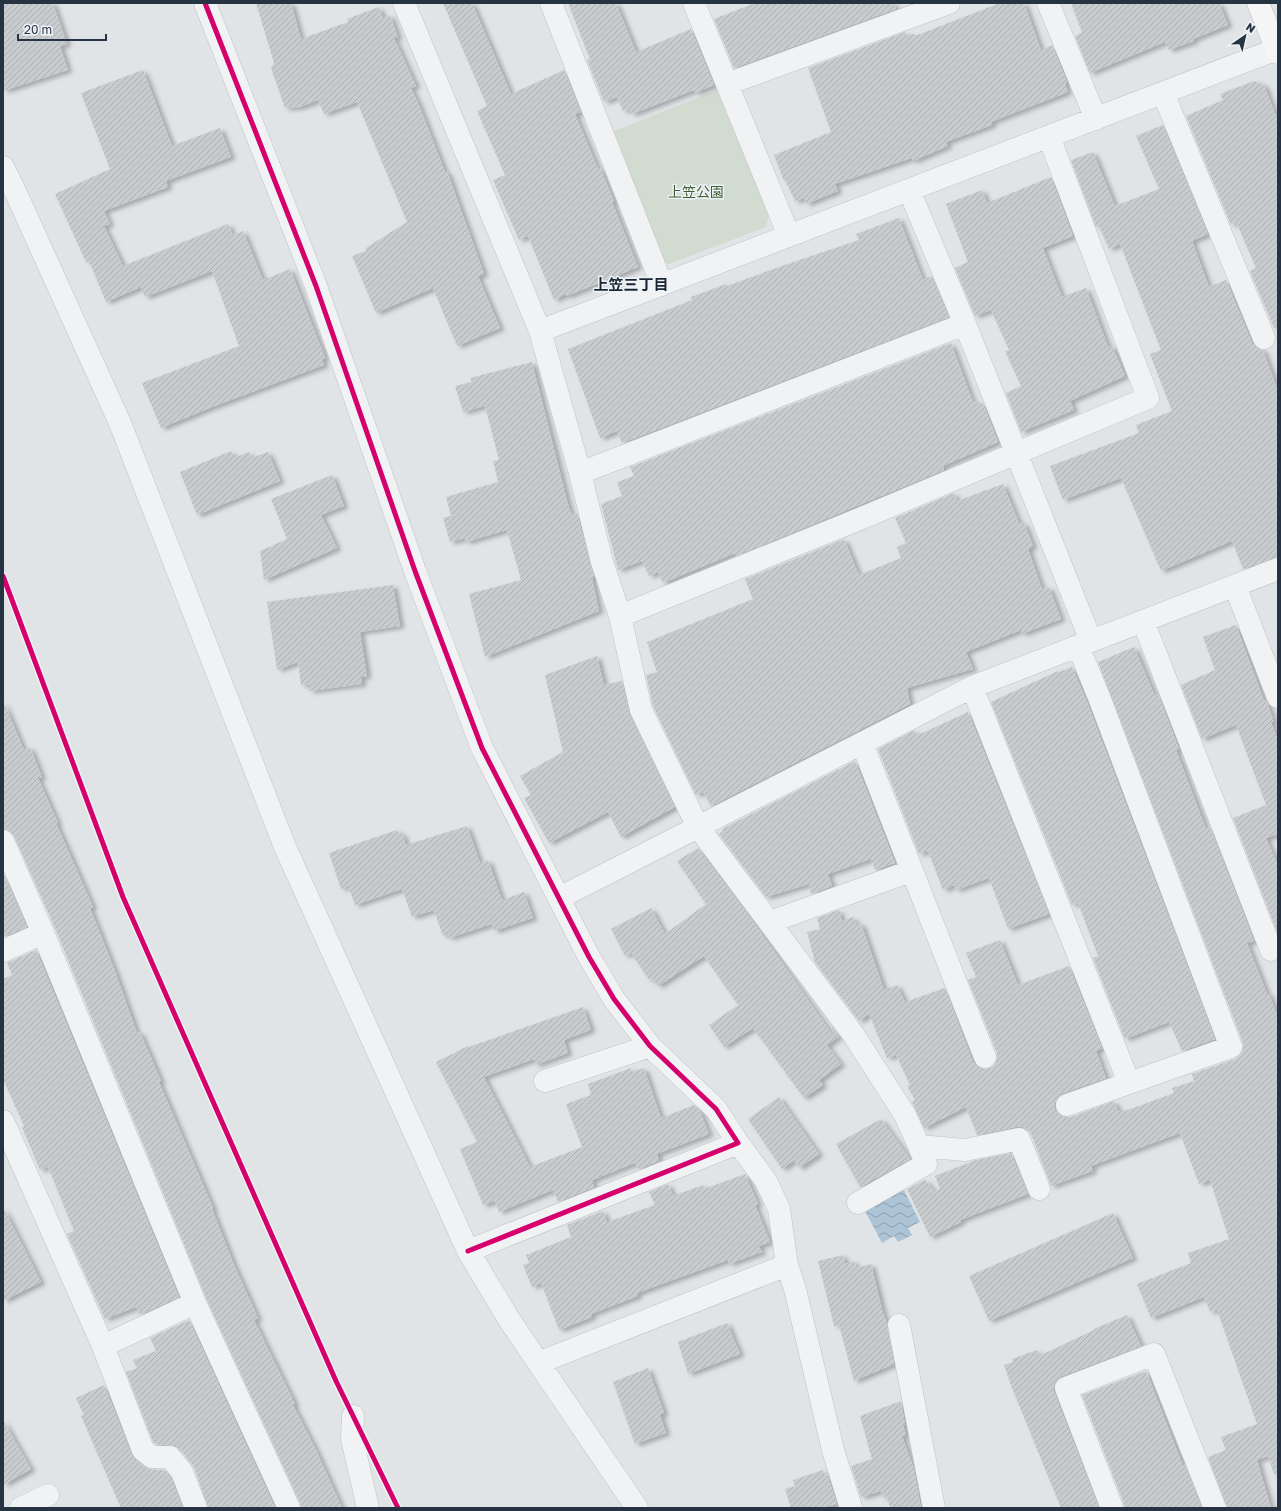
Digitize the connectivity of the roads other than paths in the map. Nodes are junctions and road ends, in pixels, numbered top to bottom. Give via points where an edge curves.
1 (205, 3) edge
2 (404, 3) edge
3 (551, 3) edge
4 (694, 3) edge
5 (948, 3) edge
6 (1048, 3) edge
7 (1258, 3) edge
8 (1277, 51) edge
9 (727, 84) junction
10 (1163, 93) junction
11 (1096, 119) junction
12 (1049, 136) junction
13 (3, 167) edge
14 (909, 190) junction
15 (789, 236) junction
16 (662, 284) junction
17 (965, 324) junction
18 (540, 331) junction
19 (1264, 338) dead end
20 (1017, 454) junction
21 (580, 473) junction
22 (1278, 569) edge
23 (1235, 586) junction
24 (620, 616) junction
25 (1143, 621) junction
26 (1085, 644) junction
27 (972, 687) junction
28 (1277, 694) edge
29 (862, 743) junction
30 (698, 827) junction
31 (3, 841) edge
32 (911, 871) junction
33 (559, 898) junction
34 (770, 922) junction
35 (43, 933) junction
36 (1271, 950) dead end
37 (3, 951) edge
38 (650, 1046) junction
39 (985, 1057) dead end
40 (545, 1081) dead end
41 (1129, 1083) junction
42 (1067, 1105) dead end
43 (3, 1121) edge
44 (738, 1143) junction
45 (919, 1146) junction
46 (1039, 1189) dead end
47 (858, 1203) dead end
48 (468, 1251) junction
49 (788, 1265) junction
50 (195, 1303) junction
51 (899, 1325) dead end
52 (102, 1346) junction
53 (538, 1363) junction
54 (353, 1416) dead end
55 (48, 1495) dead end
56 (21, 1508) edge
57 (196, 1508) edge
58 (289, 1508) edge
59 (368, 1508) edge
60 (638, 1508) edge
61 (851, 1508) edge
62 (934, 1508) edge
63 (1112, 1508) edge
64 (1215, 1508) edge

1 - 33 street via 316,286 415,571 482,748
2 - 18 street
3 - 16 street
4 - 9 street
5 - 9 street
6 - 11 street
7 - 8 main road
8 - 10 street
9 - 15 street
10 - 11 street
10 - 19 street
11 - 12 street
12 - 14 street
12 - 20 street via 1148,398
13 - 48 street via 120,423 285,847
14 - 15 street
14 - 17 street
15 - 16 street
16 - 18 street
17 - 20 street
17 - 21 street
18 - 21 street
20 - 24 street
20 - 26 street
21 - 24 street via 602,562
22 - 23 street
23 - 25 street
23 - 28 street
24 - 30 street via 641,710
25 - 26 street
25 - 36 street
26 - 27 street
26 - 41 street via 1099,697 1231,1047
27 - 29 street
27 - 41 street
29 - 30 street
29 - 32 street
30 - 33 street
30 - 34 street
31 - 35 street
32 - 34 street
32 - 39 street
33 - 38 street via 614,999
34 - 45 street via 853,1034 905,1115
35 - 37 street
35 - 50 street
38 - 40 street
38 - 44 street via 716,1109
41 - 42 street
43 - 52 street
44 - 48 street
44 - 49 street via 766,1181 779,1208
45 - 46 street via 966,1150 1020,1139
45 - 47 street via 926,1164
48 - 53 street
49 - 53 street
49 - 61 street via 833,1450
50 - 52 street
50 - 58 street
51 - 62 street
52 - 57 street via 144,1450 152,1457 170,1457 182,1472
53 - 60 street
54 - 59 street via 352,1439
55 - 56 street
63 - 64 street via 1066,1388 1154,1354

